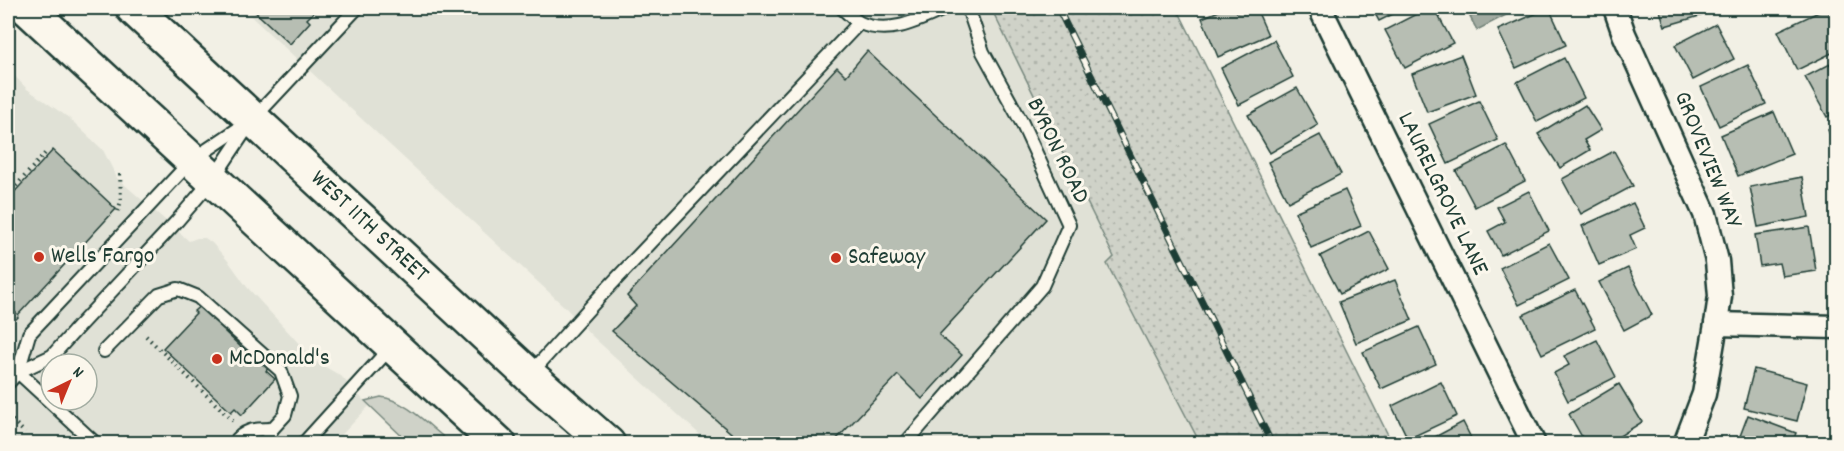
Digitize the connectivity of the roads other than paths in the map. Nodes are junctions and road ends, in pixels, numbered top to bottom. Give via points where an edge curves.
1 (27, 8) edge
2 (133, 8) edge
3 (357, 8) edge
4 (842, 8) edge
5 (946, 8) edge
6 (968, 8) edge
7 (1320, 8) edge
8 (1615, 8) edge
9 (859, 23) junction
10 (253, 119) junction
11 (202, 170) junction
12 (1716, 324) junction
13 (1836, 327) edge
14 (392, 345) junction
15 (104, 351) dead end
16 (18, 372) junction
17 (529, 375) junction
18 (8, 383) edge
19 (272, 429) junction
20 (96, 444) edge
21 (233, 444) edge
22 (265, 444) edge
23 (303, 444) edge
24 (499, 444) edge
25 (608, 444) edge
26 (905, 444) edge
27 (1534, 444) edge
28 (1685, 444) edge

1 - 11 main road
2 - 10 main road, WEST 11TH STREET
3 - 10 lane
4 - 9 lane
5 - 9 lane via 909,24 883,29
6 - 26 lane, BYRON ROAD via 983,52 1022,123 1069,225 1042,286
7 - 27 street, LAURELGROVE LANE
8 - 12 street, GROVEVIEW WAY via 1705,214 1717,261 1720,296
9 - 17 lane
10 - 11 lane
10 - 11 lane
10 - 17 main road, WEST 11TH STREET
11 - 14 main road
11 - 16 lane via 29,334
11 - 16 lane via 177,221 52,356
12 - 13 street
12 - 28 street, GROVEVIEW WAY via 1704,394
14 - 23 lane
14 - 24 main road
15 - 19 lane via 159,295 178,289 198,297 281,371 290,396 285,415
16 - 18 lane
16 - 20 lane
17 - 25 main road, WEST 11TH STREET
19 - 21 lane via 253,429
19 - 22 lane

